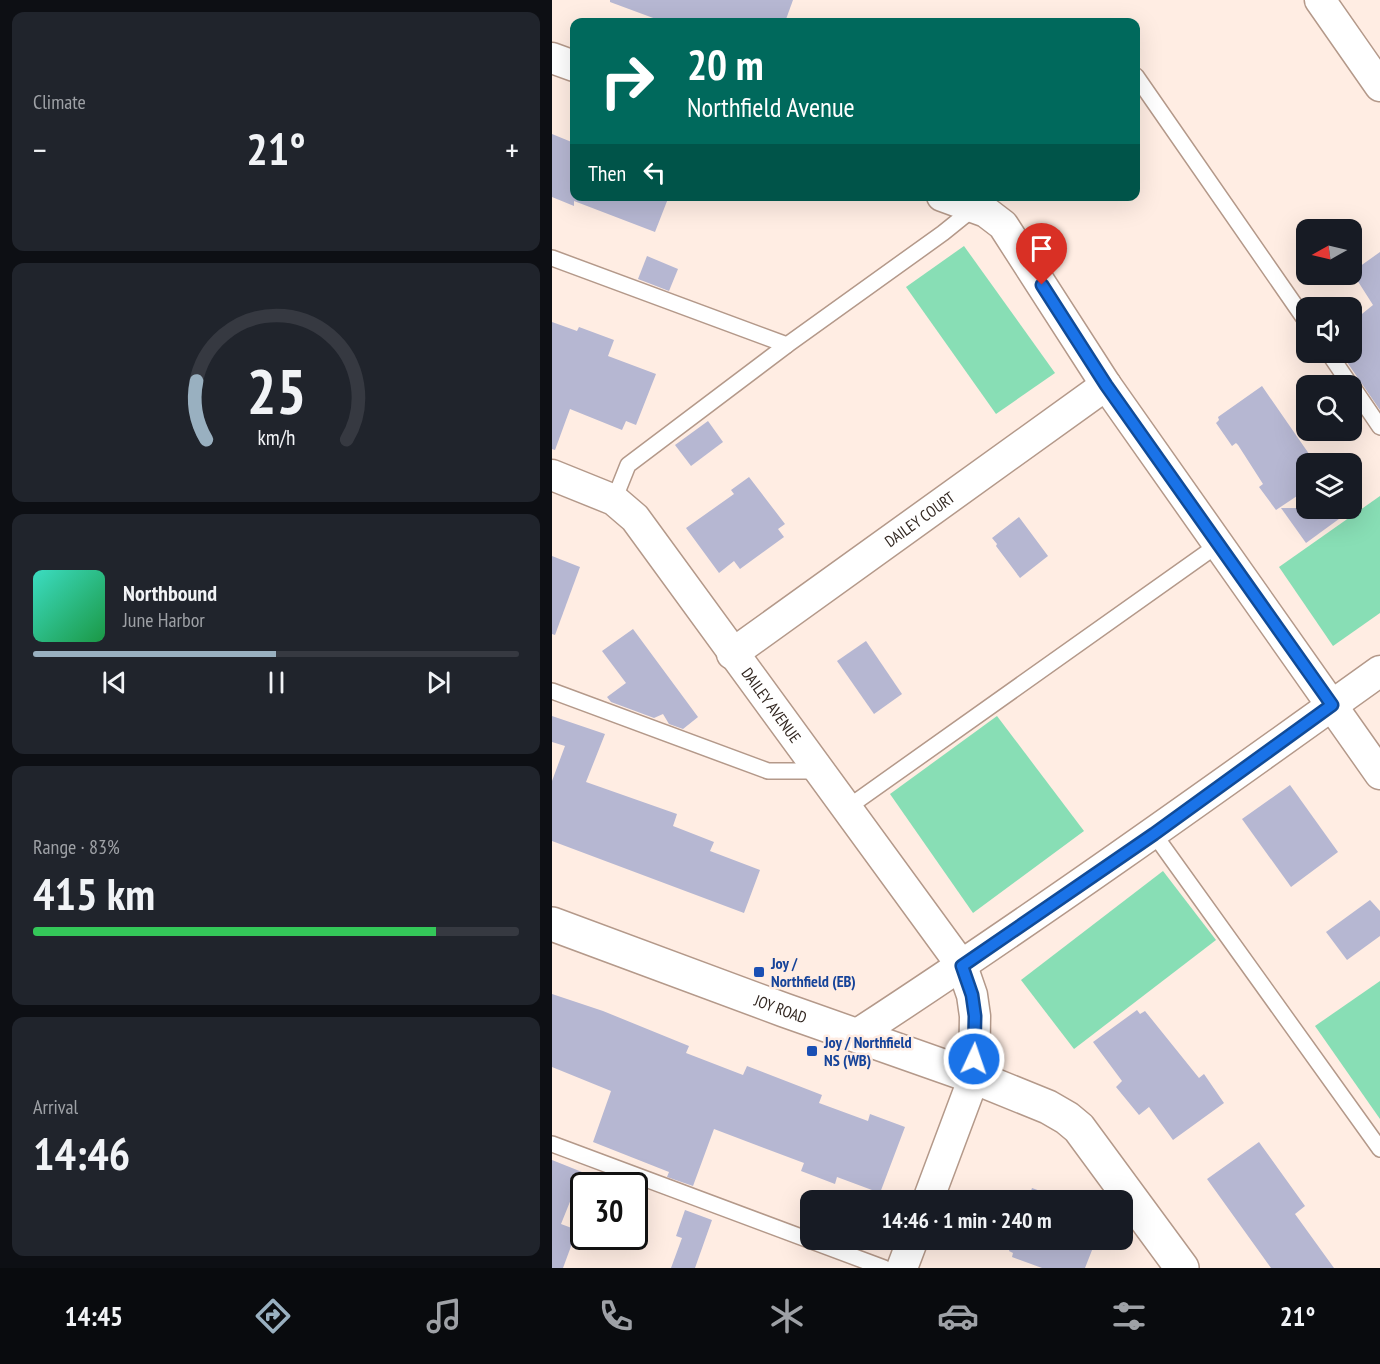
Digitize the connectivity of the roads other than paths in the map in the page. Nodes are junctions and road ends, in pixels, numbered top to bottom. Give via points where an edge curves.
1 (1320, 0) edge
2 (552, 58) edge
3 (570, 65) edge
4 (1140, 82) edge
5 (1380, 86) edge
6 (955, 201) edge
7 (974, 208) junction
8 (552, 258) edge
9 (1296, 307) edge
10 (787, 345) junction
11 (1106, 385) junction
12 (1362, 402) edge
13 (1380, 427) edge
14 (552, 475) edge
15 (614, 500) junction
16 (1219, 544) junction
17 (732, 654) junction
18 (1380, 671) edge
19 (552, 691) edge
20 (1332, 705) junction
21 (819, 771) junction
22 (1380, 774) edge
23 (847, 808) junction
24 (1154, 834) junction
25 (552, 924) edge
26 (962, 966) junction
27 (856, 1035) junction
28 (974, 1077) junction
29 (552, 1144) edge
30 (1380, 1149) edge
31 (932, 1190) edge
32 (909, 1250) edge
33 (884, 1268) edge
34 (902, 1268) edge
35 (1182, 1268) edge

1 - 5 street
2 - 3 street
4 - 9 lane
6 - 7 street
7 - 10 lane
7 - 11 street via 1003,225
8 - 10 lane
10 - 15 lane via 628,465
11 - 16 street
11 - 17 street, DAILEY COURT
12 - 13 lane
14 - 15 street, DAILEY AVENUE
15 - 17 street, DAILEY AVENUE via 634,518
16 - 20 street
16 - 23 lane
17 - 21 street, DAILEY AVENUE
18 - 20 street
19 - 21 lane via 768,771
20 - 22 street
20 - 24 street
21 - 23 street, DAILEY AVENUE
23 - 26 street, DAILEY AVENUE
24 - 26 street
24 - 30 lane
25 - 27 street, JOY ROAD
26 - 27 street
26 - 28 street, DAILEY AVENUE via 975,1016
27 - 28 street, JOY ROAD
28 - 31 street, DAILEY AVENUE
28 - 35 street, JOY ROAD via 1048,1107 1079,1128
29 - 33 lane
32 - 34 street

